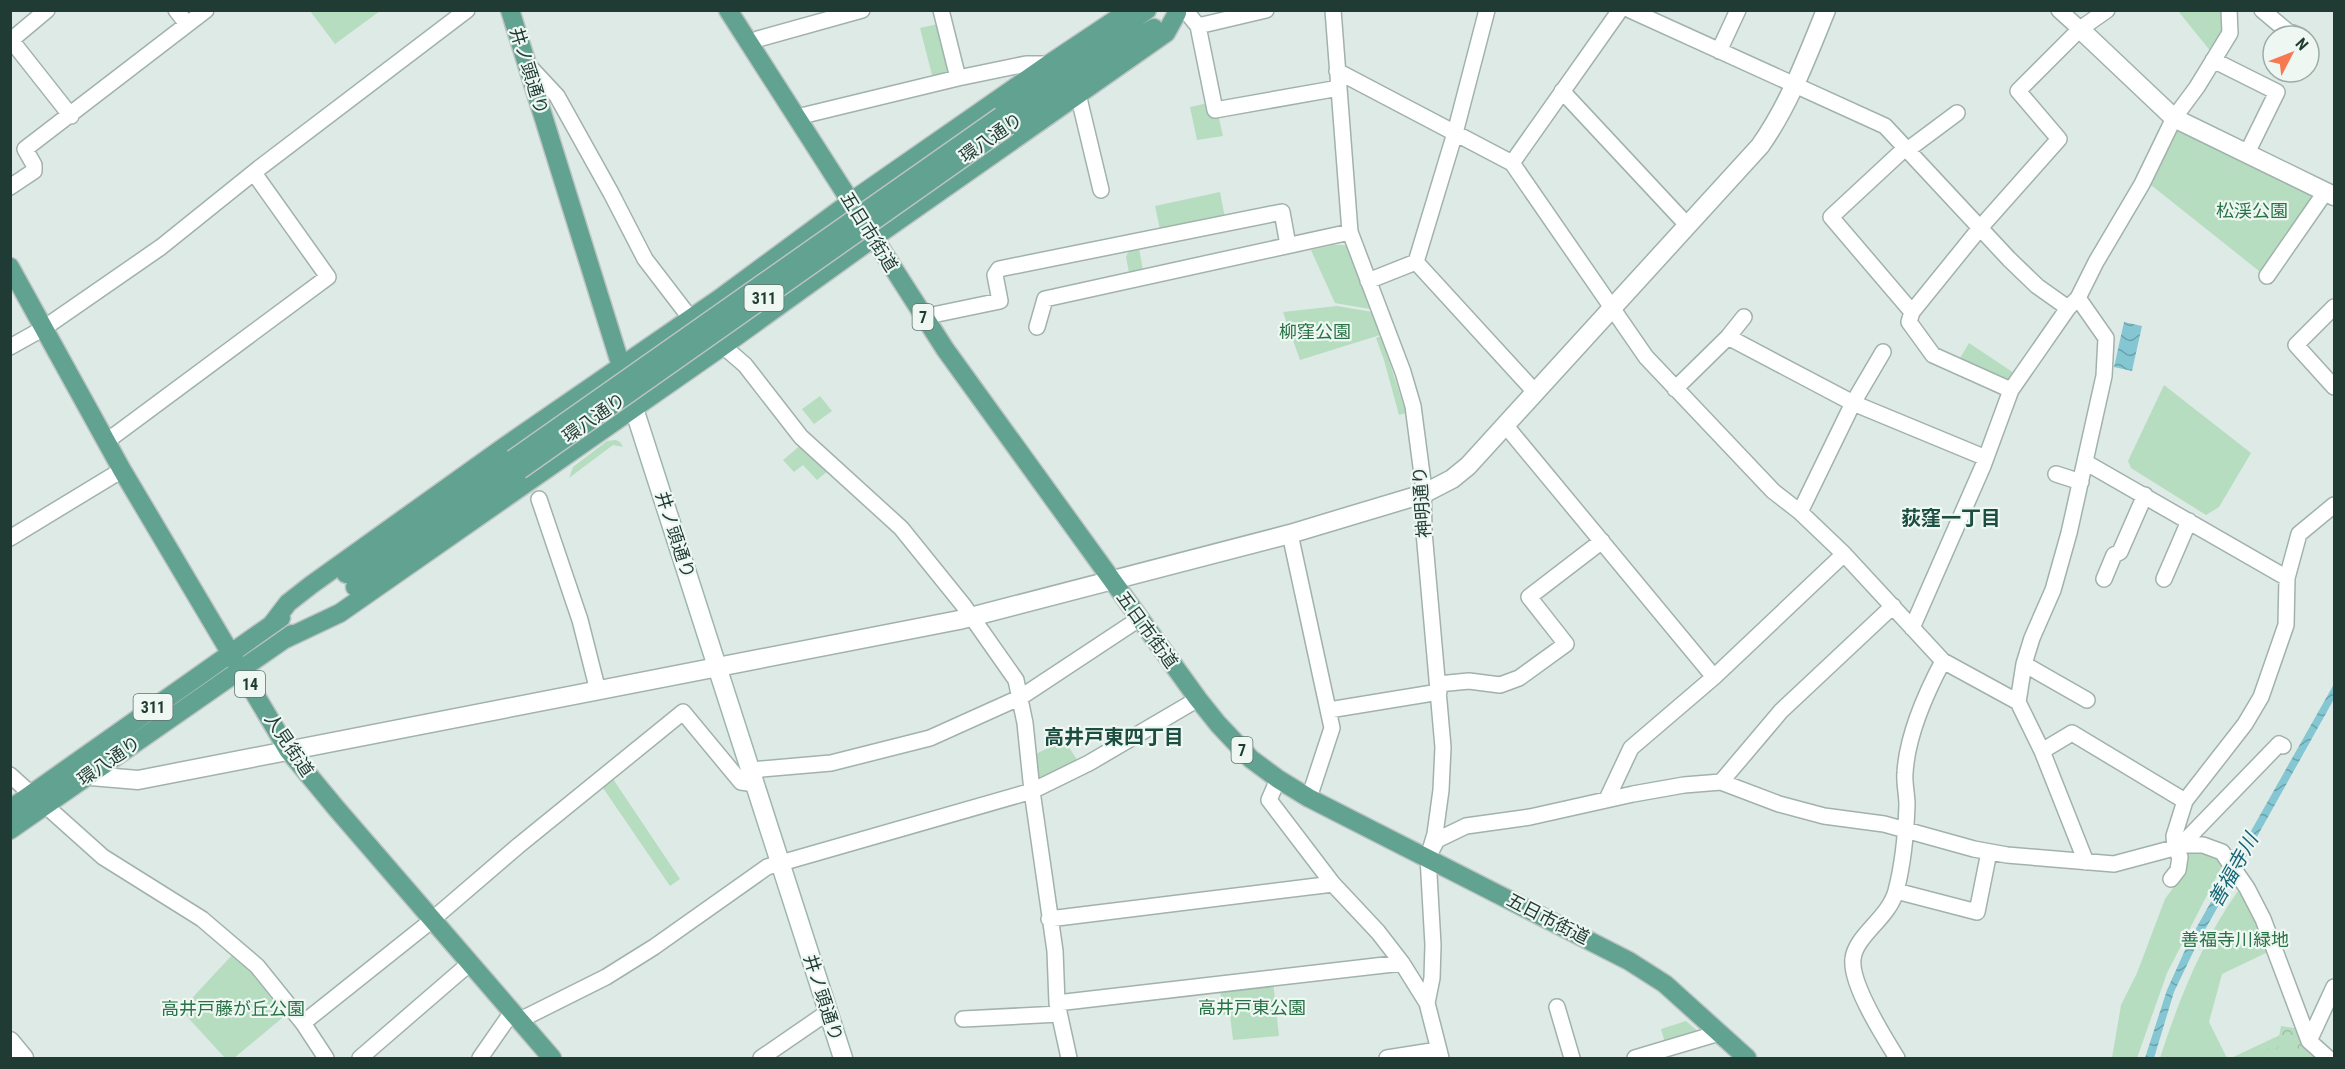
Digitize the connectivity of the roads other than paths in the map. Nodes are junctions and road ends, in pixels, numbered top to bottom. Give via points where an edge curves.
1 (47, 10) edge
2 (176, 10) edge
3 (206, 10) edge
4 (467, 10) edge
5 (510, 10) edge
6 (728, 10) edge
7 (862, 10) edge
8 (941, 10) edge
9 (1130, 10) edge
10 (1147, 10) edge
11 (1266, 10) edge
12 (1333, 10) edge
13 (1487, 10) edge
14 (1620, 10) edge
15 (1630, 10) edge
16 (1738, 10) edge
17 (1826, 10) edge
18 (2059, 10) edge
19 (2107, 10) edge
20 (2229, 10) edge
21 (1181, 11) edge
22 (2270, 13) edge
23 (188, 24) junction
24 (2280, 24) edge
25 (1197, 26) junction
26 (2080, 29) junction
27 (11, 40) edge
28 (750, 45) junction
29 (1719, 51) junction
30 (2213, 60) junction
31 (1049, 64) junction
32 (528, 65) junction
33 (1337, 71) junction
34 (958, 78) junction
35 (1793, 86) junction
36 (1339, 88) junction
37 (1562, 92) junction
38 (1078, 94) junction
39 (1957, 113) dead end
40 (71, 116) junction
41 (797, 117) junction
42 (2174, 118) junction
43 (1005, 121) junction
44 (1455, 132) junction
45 (1906, 150) junction
46 (2247, 153) junction
47 (1512, 163) junction
48 (254, 173) junction
49 (10, 187) edge
50 (1101, 190) dead end
51 (2330, 194) edge
52 (849, 203) junction
53 (1688, 226) junction
54 (1980, 228) junction
55 (1350, 232) junction
56 (872, 239) junction
57 (1288, 245) junction
58 (1416, 262) junction
59 (10, 267) edge
60 (2267, 276) dead end
61 (1368, 281) junction
62 (2073, 303) junction
63 (2334, 307) edge
64 (1612, 309) junction
65 (1912, 312) junction
66 (923, 317) junction
67 (1744, 317) dead end
68 (691, 319) junction
69 (1037, 327) dead end
70 (44, 328) junction
71 (1728, 337) junction
72 (10, 346) edge
73 (723, 346) junction
74 (1884, 352) dead end
75 (621, 366) junction
76 (2334, 387) edge
77 (1675, 389) junction
78 (2011, 390) junction
79 (1536, 393) junction
80 (1853, 403) junction
81 (634, 407) junction
82 (1506, 426) junction
83 (107, 441) junction
84 (1986, 458) junction
85 (2085, 462) junction
86 (122, 470) junction
87 (2056, 474) dead end
88 (2081, 482) junction
89 (1423, 494) junction
90 (2145, 495) junction
91 (539, 498) dead end
92 (2334, 505) edge
93 (1800, 512) junction
94 (2189, 521) junction
95 (1290, 534) junction
96 (10, 538) edge
97 (1602, 541) junction
98 (1844, 554) junction
99 (2288, 578) junction
100 (1110, 579) junction
101 (2104, 579) dead end
102 (2164, 579) dead end
103 (1893, 606) junction
104 (971, 617) junction
105 (1140, 619) junction
106 (272, 624) junction
107 (1912, 628) junction
108 (283, 640) junction
109 (231, 651) junction
110 (1943, 661) junction
111 (2024, 664) junction
112 (718, 667) junction
113 (241, 668) junction
114 (1714, 677) junction
115 (1438, 688) junction
116 (598, 691) junction
117 (1021, 697) junction
118 (1198, 699) junction
119 (2087, 700) dead end
120 (2018, 702) junction
121 (1329, 710) junction
122 (2283, 746) dead end
123 (288, 750) junction
124 (2042, 751) junction
125 (90, 774) junction
126 (10, 775) edge
127 (753, 777) junction
128 (1278, 779) junction
129 (1721, 782) junction
130 (1032, 791) junction
131 (33, 792) junction
132 (1309, 798) junction
133 (1607, 799) junction
134 (2185, 801) junction
135 (46, 806) junction
136 (10, 809) edge
137 (1905, 829) junction
138 (10, 830) edge
139 (2180, 847) junction
140 (1989, 852) junction
141 (1428, 857) junction
142 (780, 862) junction
143 (2086, 862) junction
144 (2171, 879) dead end
145 (1333, 884) junction
146 (1896, 891) junction
147 (1049, 919) junction
148 (433, 920) junction
149 (470, 963) junction
150 (1402, 963) junction
151 (2334, 987) edge
152 (1427, 1003) junction
153 (1557, 1007) dead end
154 (1058, 1008) junction
155 (828, 1012) junction
156 (516, 1017) junction
157 (963, 1019) dead end
158 (303, 1023) junction
159 (1719, 1033) junction
160 (10, 1041) edge
161 (2309, 1041) junction
162 (1439, 1054) edge
163 (24, 1059) edge
164 (326, 1059) edge
165 (360, 1059) edge
166 (480, 1059) edge
167 (552, 1059) edge
168 (761, 1059) edge
169 (843, 1059) edge
170 (1069, 1059) edge
171 (1387, 1059) edge
172 (1572, 1059) edge
173 (1635, 1059) edge
174 (1748, 1059) edge
175 (1897, 1059) edge
176 (2328, 1059) edge

1 - 27 street
2 - 23 street
3 - 23 street
4 - 48 street
5 - 32 main road, 井ノ頭通り
6 - 28 main road, 五日市街道 / 7
7 - 28 street via 759,39
8 - 34 street
9 - 31 main road
10 - 43 main road, 環八通り / 311
11 - 25 street
12 - 33 street, 神明通り
13 - 44 street
14 - 37 street
15 - 29 street
16 - 29 street
17 - 35 street
18 - 26 street
19 - 26 street
20 - 30 street via 2230,33
21 - 25 street
21 - 38 main road via 1166,33
21 - 43 main road, 環八通り / 311
22 - 24 street
23 - 40 street
25 - 36 street via 1215,110
26 - 42 street
26 - 54 street via 2018,91 2059,139
27 - 40 street
28 - 41 main road, 五日市街道 / 7
29 - 35 street
30 - 42 street
30 - 46 street via 2277,92
31 - 34 street via 1026,64
31 - 52 main road
32 - 68 street via 557,96 645,259
32 - 75 main road, 井ノ頭通り
33 - 36 street, 神明通り
33 - 44 street
34 - 41 street
35 - 45 street via 1885,126
35 - 53 street via 1760,146
36 - 55 street, 神明通り
37 - 47 street
37 - 53 street
38 - 50 street
38 - 56 main road
39 - 45 street
40 - 49 street via 25,149 34,171
41 - 52 main road, 五日市街道 / 7
42 - 46 street
42 - 62 street via 2142,184
43 - 106 main road, 環八通り / 311, bridge
43 - 108 main road, 環八通り / 311, bridge
44 - 47 street
44 - 58 street
45 - 54 street
45 - 65 street via 1831,217
46 - 51 street
47 - 64 street
48 - 70 street via 161,247
48 - 83 street via 328,277
51 - 60 street
52 - 56 main road, 五日市街道 / 7
52 - 68 main road
53 - 64 street
54 - 62 street via 2037,286
54 - 65 street
55 - 57 street
55 - 61 street, 神明通り
56 - 66 main road, 五日市街道 / 7
56 - 73 main road
57 - 66 street via 1282,212 1271,214 999,269 995,275 1000,301
57 - 69 street via 1045,299
58 - 61 street
58 - 79 street
59 - 70 main road, 人見街道 / 14
61 - 89 street, 神明通り via 1413,406
62 - 78 street
62 - 85 street via 2106,338 2104,376
63 - 76 street via 2296,345
64 - 77 street
64 - 79 street
65 - 78 street via 1909,322 1933,355
66 - 100 main road, 五日市街道 / 7
67 - 71 street
68 - 75 main road
70 - 72 street
70 - 83 main road, 人見街道 / 14
71 - 77 street
71 - 80 street
73 - 81 main road
73 - 104 street via 745,365 801,437 901,528
74 - 80 street
75 - 81 street, 井ノ頭通り
75 - 106 main road via 311,585 288,603
77 - 93 street via 1773,491
78 - 84 street
79 - 82 street
80 - 84 street
80 - 93 street
81 - 108 main road via 340,613
81 - 112 street, 井ノ頭通り
82 - 89 street via 1468,466
82 - 97 street
83 - 86 main road, 人見街道 / 14
84 - 107 street
85 - 88 street
85 - 90 street
86 - 96 street
86 - 109 main road, 人見街道 / 14
87 - 88 street
88 - 111 street via 2053,590
89 - 95 street
89 - 115 street, 神明通り
90 - 94 street
90 - 101 street
91 - 116 street via 580,620
92 - 99 street via 2299,534
93 - 98 street
94 - 99 street
94 - 102 street
95 - 100 street
95 - 121 street
97 - 114 street
97 - 115 street via 1529,597 1566,644 1520,678 1500,686 1469,681
98 - 103 street
98 - 114 street
99 - 134 street via 2286,625 2261,697
100 - 104 street
100 - 105 main road, 五日市街道 / 7
103 - 107 street
103 - 129 street via 1781,711
104 - 112 street
104 - 117 street via 1016,681
105 - 117 street
105 - 118 main road, 五日市街道 / 7
106 - 109 main road, 環八通り / 311
107 - 110 street
108 - 113 main road, 環八通り / 311
109 - 113 main road, 人見街道 / 14
109 - 131 main road, 環八通り / 311
110 - 120 street
110 - 137 street via 1924,697 1905,772
111 - 119 street
111 - 120 street
112 - 116 street
112 - 127 street, 井ノ頭通り
113 - 123 main road, 人見街道 / 14
113 - 125 main road, 環八通り / 311
114 - 133 street via 1631,748
115 - 121 street
115 - 141 street, 神明通り via 1443,747 1441,790
116 - 123 street
117 - 127 street via 930,738 831,763
117 - 130 street
118 - 128 main road, 五日市街道 / 7 via 1244,753
118 - 130 street via 1089,763
120 - 124 street
121 - 132 street via 1332,728
122 - 139 street via 2279,744
123 - 125 street via 138,780
123 - 148 main road, 人見街道 / 14
124 - 134 street via 2072,733
124 - 143 street
125 - 131 street via 67,775
125 - 135 main road, 環八通り / 311
126 - 131 street
127 - 142 street, 井ノ頭通り
127 - 148 street via 741,782 683,712
128 - 132 main road, 五日市街道 / 7
128 - 145 street via 1269,800
129 - 133 street
129 - 137 street via 1824,816
130 - 142 street
130 - 147 street
131 - 136 main road, 環八通り / 311
132 - 141 main road, 五日市街道 / 7
133 - 141 street via 1530,817 1466,826 1437,840
134 - 139 street via 2174,836
135 - 138 main road, 環八通り / 311
135 - 158 street via 103,857 202,920 257,966
137 - 140 street
137 - 146 street
139 - 143 street via 2114,864
139 - 144 street via 2178,870
139 - 161 street via 2214,848 2222,852 2243,882 2263,919
140 - 143 street
140 - 146 street via 1977,912
141 - 152 street, 神明通り via 1433,945
141 - 159 main road, 五日市街道 / 7 via 1629,961 1665,984
142 - 155 street, 井ノ頭通り
142 - 156 street via 606,977 526,1017
145 - 147 street
145 - 150 street
146 - 175 street via 1886,912 1860,942 1852,961 1866,1002
147 - 154 street
148 - 149 main road, 人見街道 / 14
148 - 158 street
149 - 156 main road, 人見街道 / 14
149 - 165 street
150 - 152 street
150 - 154 street
151 - 161 street
152 - 162 street
153 - 172 street
154 - 157 street
154 - 170 street
155 - 168 street
155 - 169 street, 井ノ頭通り
156 - 166 street
156 - 167 main road, 人見街道 / 14
158 - 164 street
159 - 173 street
159 - 174 main road, 五日市街道 / 7
160 - 163 street
161 - 176 street
162 - 171 street

